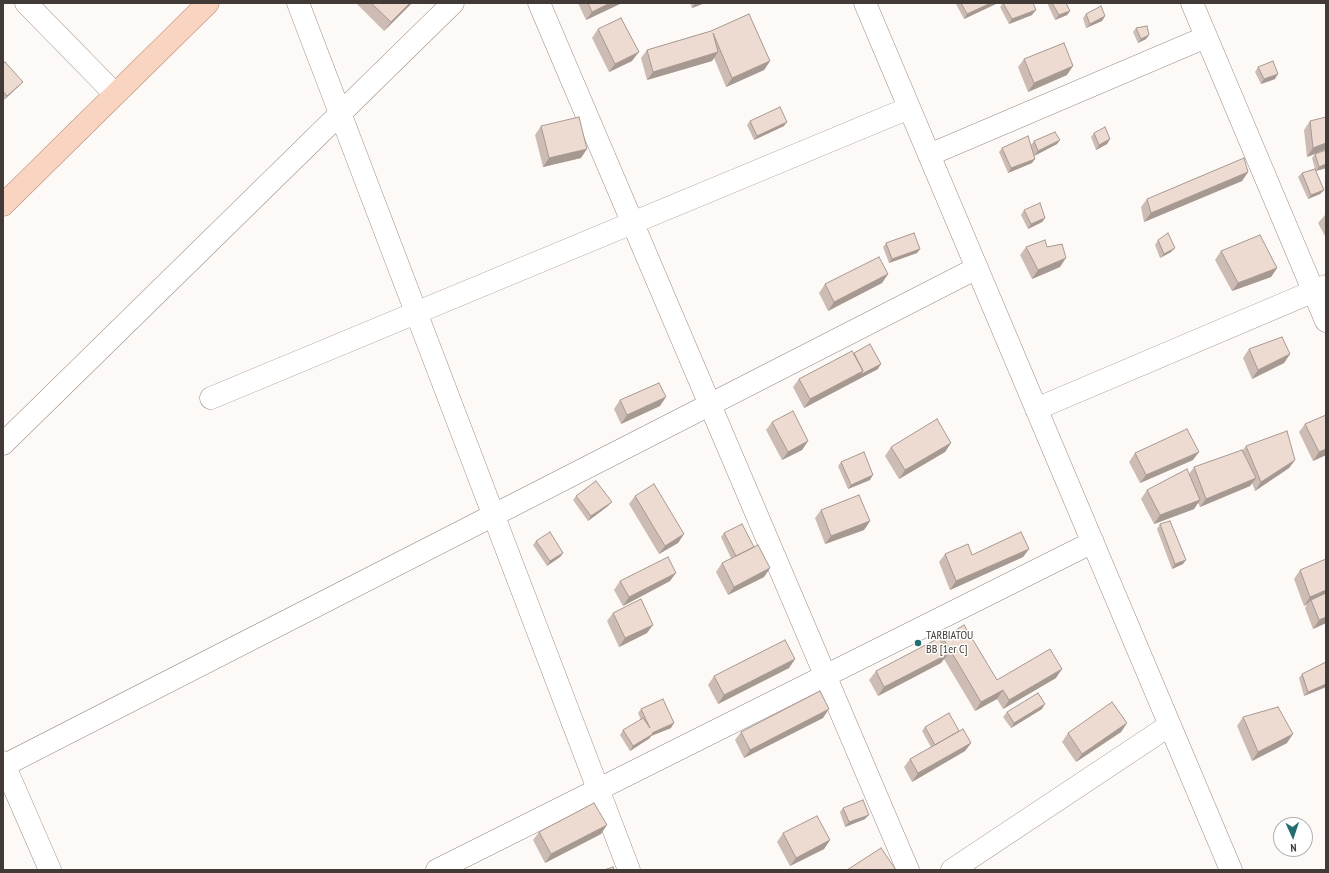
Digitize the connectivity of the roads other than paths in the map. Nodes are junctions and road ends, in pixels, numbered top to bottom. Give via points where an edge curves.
1 (26, 3) edge
2 (208, 3) edge
3 (298, 3) edge
4 (453, 3) edge
5 (539, 3) edge
6 (865, 3) edge
7 (1192, 3) edge
8 (1206, 37) junction
9 (115, 94) junction
10 (909, 108) junction
11 (341, 113) junction
12 (929, 155) junction
13 (3, 205) edge
14 (633, 223) junction
15 (977, 268) junction
16 (1320, 289) edge
17 (417, 313) junction
18 (1326, 321) edge
19 (211, 398) dead end
20 (710, 404) junction
21 (1036, 409) junction
22 (3, 444) edge
23 (494, 515) junction
24 (1093, 542) junction
25 (826, 676) junction
26 (1170, 726) junction
27 (3, 764) edge
28 (598, 790) junction
29 (50, 870) edge
30 (437, 870) edge
31 (629, 870) edge
32 (908, 870) edge
33 (952, 870) edge
34 (1231, 870) edge

1 - 9 street
2 - 9 main road
3 - 11 street
4 - 11 street
5 - 14 street
6 - 10 street
7 - 8 street
8 - 12 street
8 - 16 street
9 - 13 main road
10 - 12 street
10 - 14 street
11 - 17 street
11 - 22 street
12 - 15 street
14 - 17 street
14 - 20 street
15 - 20 street
15 - 21 street
16 - 18 street
16 - 21 street
17 - 19 street
17 - 23 street
20 - 23 street
20 - 25 street
21 - 24 street
23 - 27 street
23 - 28 street
24 - 25 street
24 - 26 street
25 - 28 street
25 - 32 street
26 - 33 street
26 - 34 street
27 - 29 street
28 - 30 street
28 - 31 street

